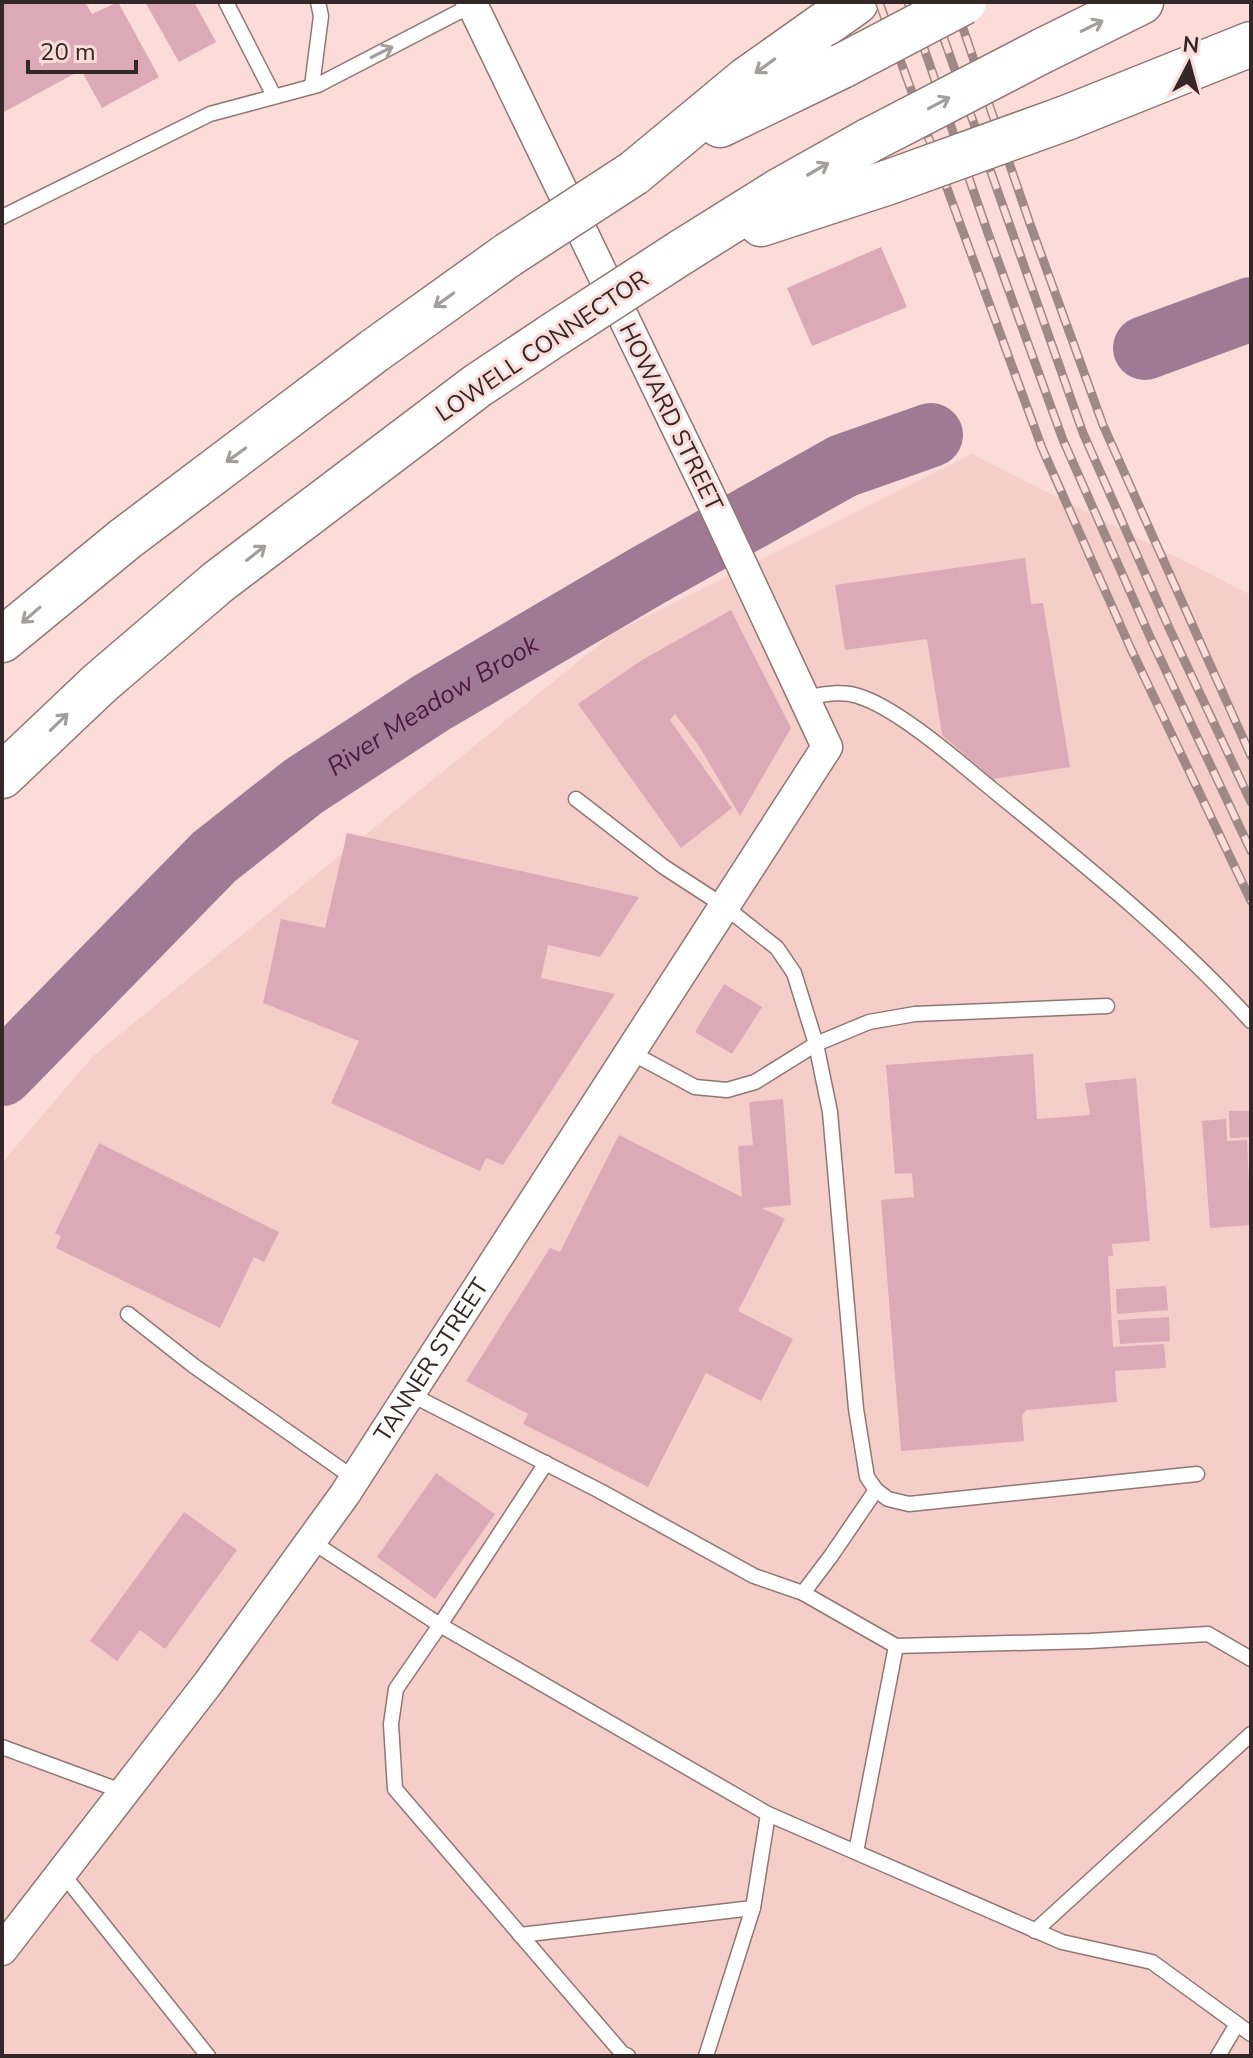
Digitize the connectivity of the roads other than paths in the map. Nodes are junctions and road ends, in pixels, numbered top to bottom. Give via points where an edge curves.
1 (226, 2) edge
2 (318, 2) edge
3 (964, 2) edge
4 (1141, 2) edge
5 (472, 3) edge
6 (842, 11) edge
7 (1251, 44) edge
8 (312, 86) junction
9 (274, 96) junction
10 (634, 173) junction
11 (2, 217) edge
12 (680, 253) junction
13 (2, 640) edge
14 (804, 698) junction
15 (827, 747) joint
16 (2, 776) edge
17 (576, 799) dead end
18 (724, 906) junction
19 (1107, 1006) dead end
20 (1251, 1021) edge
21 (816, 1044) junction
22 (630, 1052) junction
23 (128, 1314) dead end
24 (410, 1394) junction
25 (546, 1463) junction
26 (1197, 1474) dead end
27 (355, 1479) junction
28 (876, 1490) junction
29 (311, 1541) junction
30 (803, 1593) junction
31 (440, 1625) junction
32 (896, 1646) junction
33 (1251, 1659) edge
34 (1251, 1734) edge
35 (2, 1747) edge
36 (124, 1792) junction
37 (768, 1814) junction
38 (856, 1852) junction
39 (62, 1873) junction
40 (753, 1908) junction
41 (1035, 1931) junction
42 (520, 1935) junction
43 (2, 1950) edge
44 (1237, 2024) junction
45 (1251, 2034) edge
46 (208, 2056) edge
47 (628, 2056) edge
48 (706, 2056) edge
49 (1218, 2056) edge

1 - 9 lane
2 - 8 lane
3 - 10 highway, bridge
12 -> 4 highway, LOWELL CONNECTOR, bridge via 870,140
8 -> 5 lane
5 - 14 street, HOWARD STREET
6 -> 10 highway via 746,80
7 - 12 highway, bridge via 1066,118
8 - 9 lane
9 - 11 lane via 210,114
10 -> 13 highway, bridge via 387,342 148,521
16 -> 12 highway, LOWELL CONNECTOR, bridge via 110,673 218,582 477,386
14 - 15 street, HOWARD STREET
14 - 20 lane via 857,695 952,756 1207,972
15 - 18 street, TANNER STREET
17 - 18 lane
18 - 21 lane via 777,948 794,973
18 - 22 street, TANNER STREET
19 - 21 lane via 915,1014 869,1022
21 - 22 lane via 755,1082 727,1090 695,1087
21 - 28 lane via 830,1112 856,1409 867,1477
22 - 24 street, TANNER STREET
23 - 27 lane
24 - 25 lane
24 - 27 street, TANNER STREET
25 - 30 lane via 754,1576
25 - 31 lane
26 - 28 lane via 909,1504
27 - 29 street, TANNER STREET
28 - 30 lane
29 - 31 lane
29 - 36 street, TANNER STREET
30 - 32 lane
31 - 37 lane
31 - 42 lane via 396,1689 391,1724 395,1789
32 - 33 lane via 1208,1634
32 - 38 lane
34 - 41 lane
35 - 36 lane
36 - 39 street, TANNER STREET
37 - 38 lane
37 - 40 lane
38 - 41 lane
39 - 43 street, TANNER STREET
39 - 46 lane
40 - 42 lane
40 - 48 lane
41 - 44 lane via 1152,1962
42 - 47 lane
44 - 45 lane
44 - 49 lane

